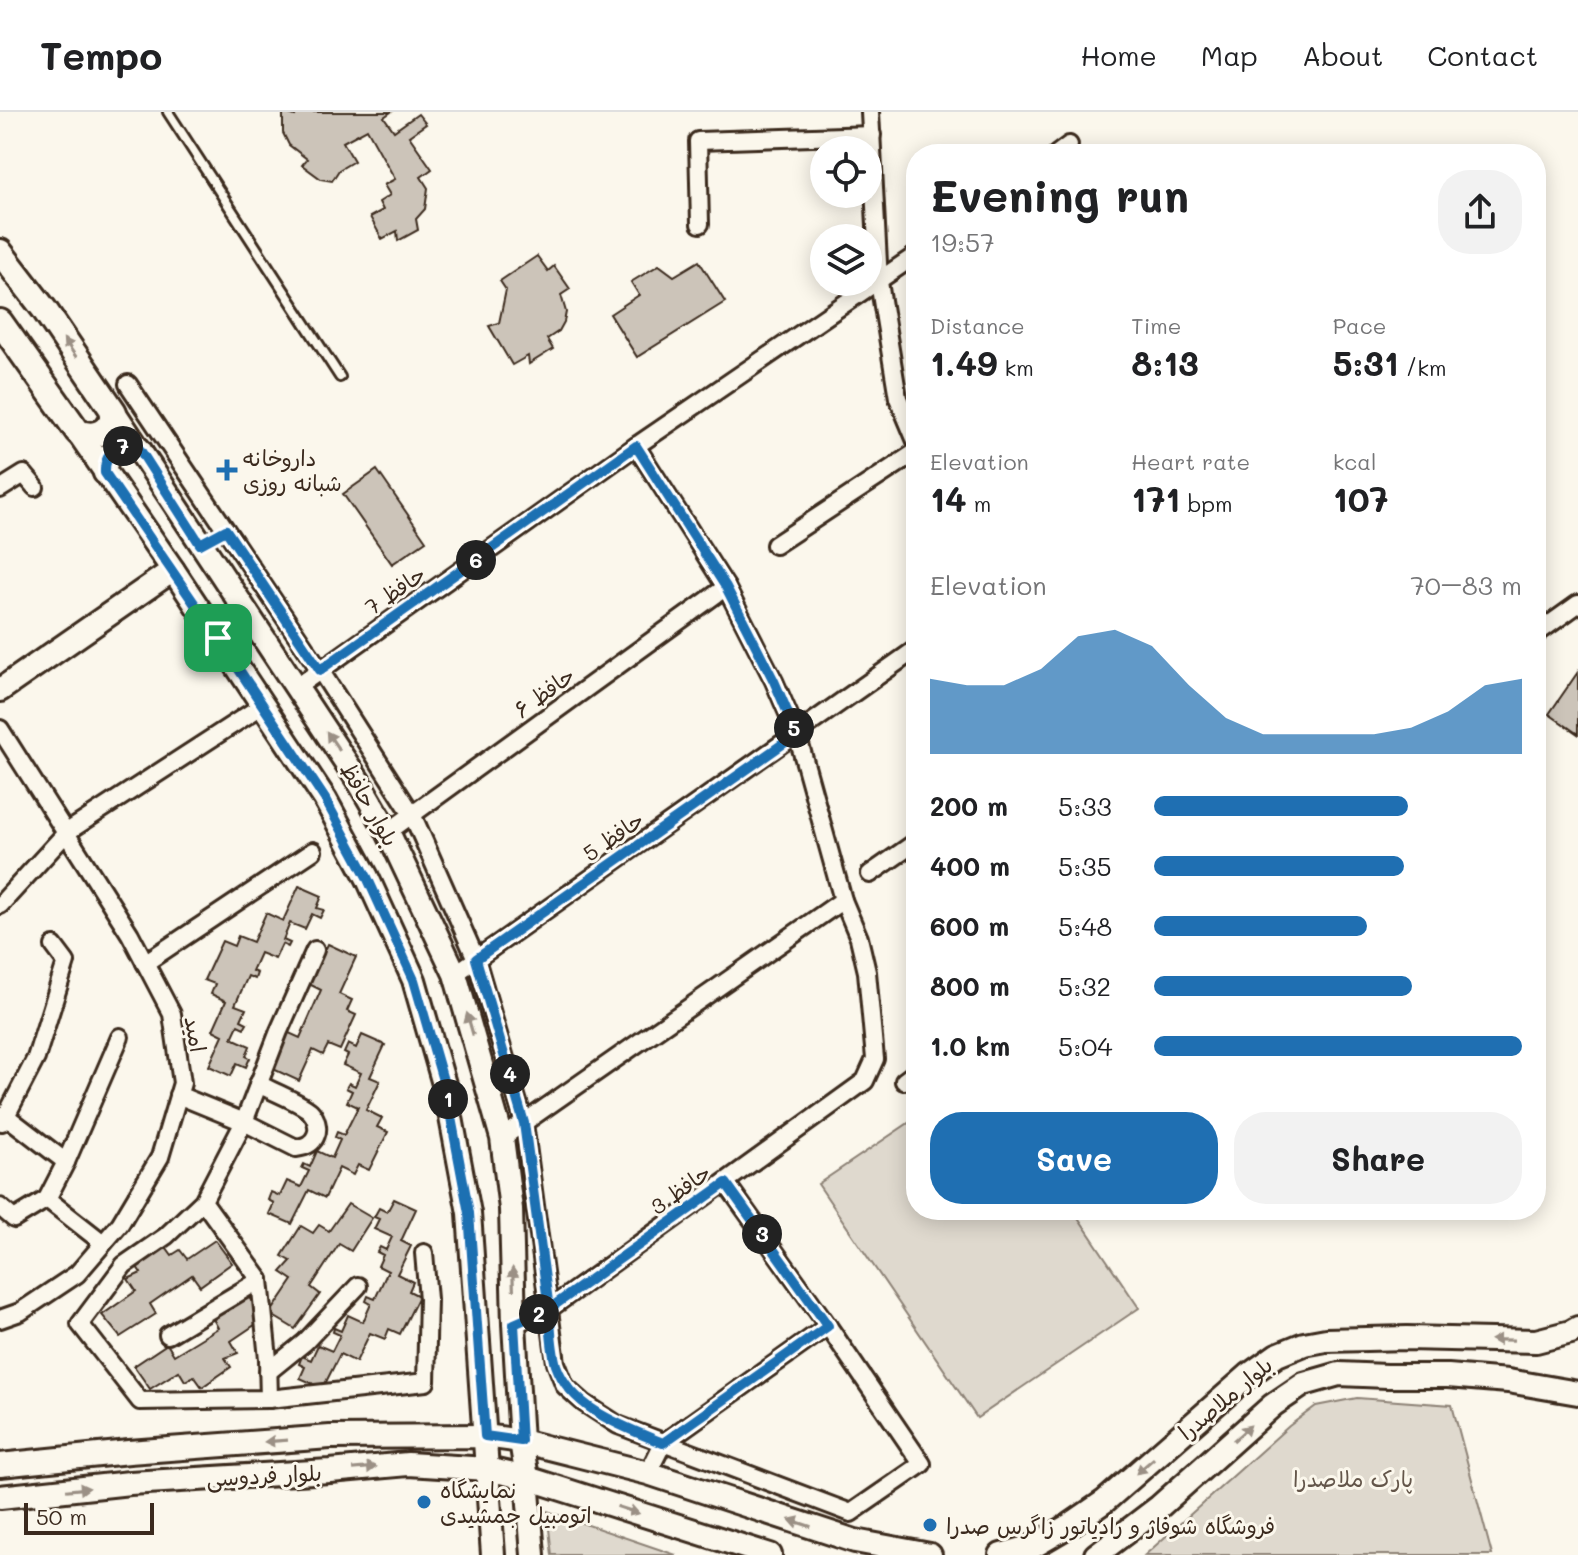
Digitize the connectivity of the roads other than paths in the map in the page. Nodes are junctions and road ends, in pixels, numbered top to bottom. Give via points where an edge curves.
1 (168, 112) edge
2 (870, 112) edge
3 (872, 135) junction
4 (700, 224) dead end
5 (876, 224) edge
6 (0, 252) edge
7 (906, 262) edge
8 (882, 280) edge
9 (858, 296) edge
10 (881, 296) edge
11 (0, 322) edge
12 (340, 377) dead end
13 (128, 384) dead end
14 (114, 412) junction
15 (906, 417) edge
16 (78, 432) junction
17 (636, 446) junction
18 (140, 450) junction
19 (906, 459) edge
20 (105, 473) junction
21 (35, 487) dead end
22 (0, 489) edge
23 (226, 530) junction
24 (200, 544) junction
25 (775, 545) dead end
26 (173, 570) junction
27 (726, 587) junction
28 (1578, 604) edge
29 (1546, 627) edge
30 (906, 656) edge
31 (320, 670) junction
32 (297, 687) junction
33 (0, 690) edge
34 (263, 705) junction
35 (0, 729) edge
36 (797, 734) junction
37 (412, 814) junction
38 (67, 832) junction
39 (388, 832) junction
40 (906, 849) edge
41 (313, 851) dead end
42 (870, 874) dead end
43 (843, 900) junction
44 (0, 905) edge
45 (54, 946) dead end
46 (315, 950) dead end
47 (476, 959) junction
48 (145, 963) junction
49 (455, 974) junction
50 (120, 1037) dead end
51 (258, 1084) junction
52 (178, 1095) junction
53 (3, 1120) edge
54 (244, 1122) junction
55 (524, 1123) junction
56 (502, 1138) junction
57 (66, 1162) junction
58 (726, 1183) junction
59 (47, 1199) junction
60 (203, 1201) junction
61 (0, 1207) edge
62 (7, 1223) edge
63 (103, 1243) junction
64 (424, 1253) dead end
65 (260, 1280) junction
66 (358, 1286) dead end
67 (549, 1309) junction
68 (0, 1319) edge
69 (514, 1324) junction
70 (828, 1326) junction
71 (1578, 1328) edge
72 (168, 1335) dead end
73 (268, 1372) junction
74 (1578, 1393) edge
75 (269, 1399) junction
76 (485, 1436) junction
77 (521, 1441) junction
78 (663, 1443) junction
79 (0, 1465) edge
80 (487, 1469) junction
81 (648, 1473) junction
82 (527, 1478) junction
83 (0, 1497) edge
84 (493, 1555) edge
85 (533, 1555) edge
86 (770, 1555) edge
87 (930, 1555) edge
88 (1001, 1555) edge
89 (1096, 1555) edge

1 - 12 lane
2 - 3 street
3 - 4 street via 698,141
3 - 5 street
14 -> 6 main road, بلوار حافظ
7 - 8 street, حافظ 7
9 - 17 street, حافظ 7
10 - 15 street via 898,398
11 - 16 main road, بلوار حافظ
13 - 23 street
14 - 16 main road via 112,422 97,435
14 - 18 main road, بلوار حافظ
16 - 20 main road, بلوار حافظ
17 - 27 street
17 - 31 street, حافظ 7
18 - 20 main road via 114,449
18 - 24 main road, بلوار حافظ
19 - 25 street
20 - 26 main road, بلوار حافظ
21 - 22 street via 24,474
23 - 24 street
23 - 31 street
24 - 32 main road, بلوار حافظ
26 - 33 main road
26 - 34 main road, بلوار حافظ
27 - 36 street
27 - 37 street, حافظ ۶
28 - 29 street
30 - 36 street, حافظ 5
31 - 32 street, حافظ 7
31 - 37 street
39 -> 32 main road, بلوار حافظ
34 - 38 street
34 - 76 main road, بلوار حافظ via 332,812 414,980 446,1091 469,1213
35 - 38 street, امید
36 - 43 street
36 - 47 street, حافظ 5
37 - 39 street, حافظ ۶
37 - 47 street
38 - 44 street
38 - 48 street, امید
39 - 49 main road, بلوار حافظ
40 - 42 street
41 - 48 street
43 - 55 street
43 - 58 street, حافظ 3 via 867,972 875,1059 865,1081
45 - 53 street via 66,962 36,1058
46 - 51 street
47 - 49 street, حافظ 5
47 - 55 street
48 - 52 street, امید via 172,1014 182,1083
56 -> 49 main road, بلوار حافظ
50 - 57 street
51 - 54 street
51 - 54 street via 310,1111 318,1132 305,1147 296,1148
52 - 54 street
52 - 63 street, امید via 160,1157
53 - 57 street
54 - 60 street
55 - 56 street
55 - 67 street
69 -> 56 main road, بلوار حافظ via 511,1209
57 - 59 street
58 - 67 street, حافظ 3
58 - 70 street
59 - 62 street
59 - 63 street
60 - 65 street
60 - 75 street via 124,1265 80,1324 140,1401
61 - 62 street
63 - 68 street, امید via 77,1274 20,1312
64 - 75 street via 426,1382
65 - 72 street
65 - 73 street
66 - 73 street
67 - 69 street, حافظ 3
67 - 78 street via 556,1363 565,1386 618,1425
69 - 77 main road, بلوار حافظ
70 - 78 street
70 - 78 street via 922,1464 851,1513
71 -> 88 main road, بلوار ملاصدرا via 1536,1341 1407,1338 1304,1344 1249,1375 1105,1501 1034,1546
73 - 75 street
89 -> 74 main road, بلوار ملاصدرا via 1304,1384 1339,1374 1448,1376
76 - 77 main road, بلوار فردوسی
76 -> 79 main road, بلوار فردوسی via 330,1437
76 - 80 main road, بلوار حافظ
77 - 81 main road
77 - 82 main road, بلوار حافظ
78 - 81 street
80 - 82 main road, بلوار فردوسی
83 -> 80 main road, بلوار فردوسی via 408,1464
80 - 84 main road, بلوار حافظ
87 -> 81 main road via 855,1541
82 - 85 main road, بلوار حافظ
82 -> 86 main road

